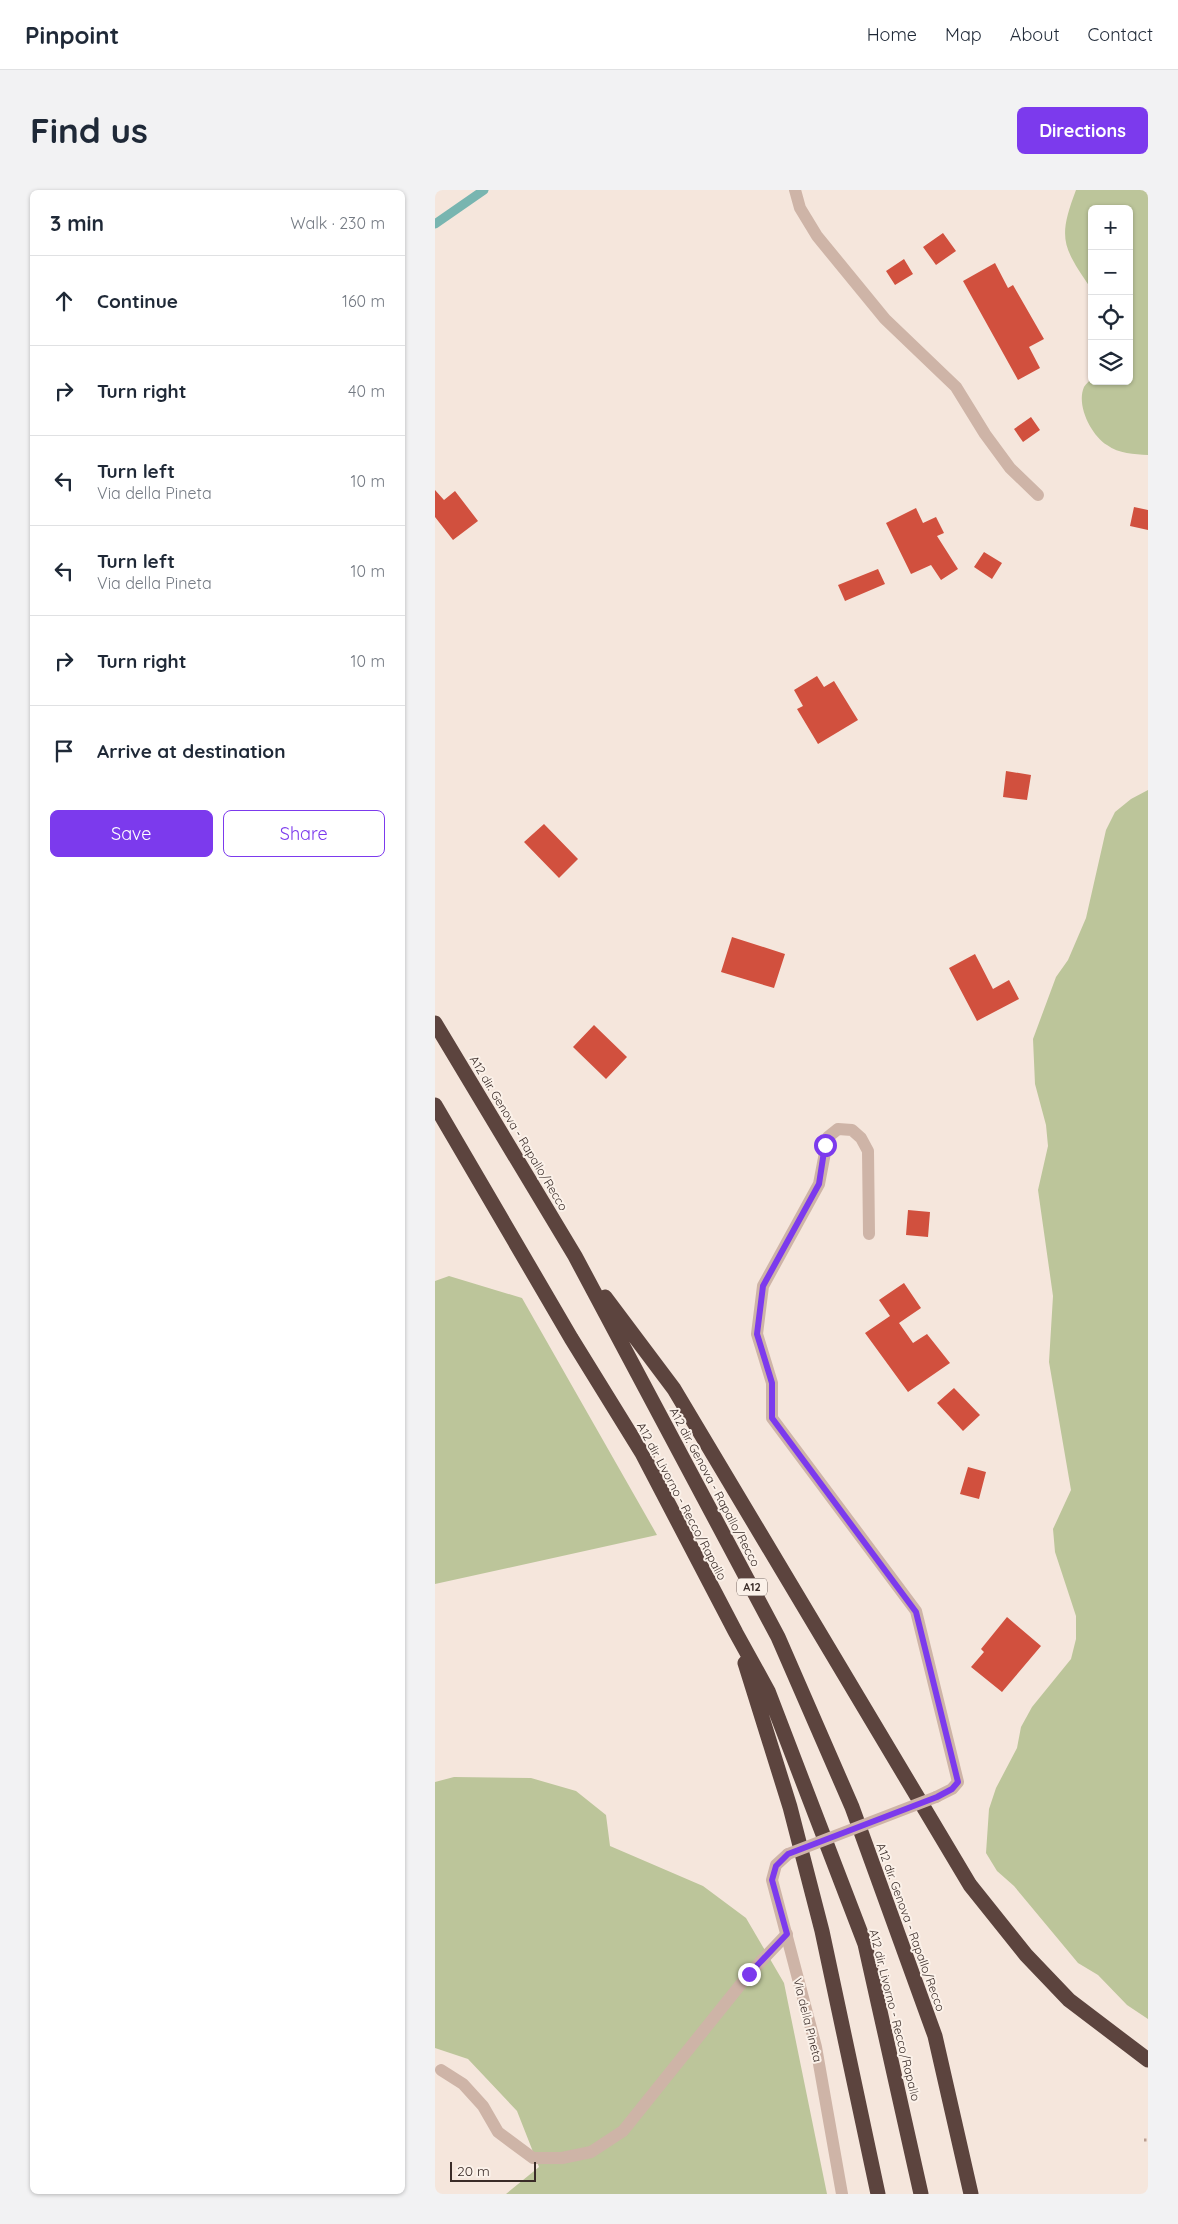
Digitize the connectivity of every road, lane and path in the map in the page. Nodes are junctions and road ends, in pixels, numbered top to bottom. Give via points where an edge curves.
1 (795, 190) edge
2 (1038, 494) dead end
3 (435, 1023) edge
4 (435, 1105) edge
5 (869, 1234) dead end
6 (575, 1256) junction
7 (736, 1633) junction
8 (787, 1934) junction
9 (1148, 2060) edge
10 (441, 2070) dead end
11 (842, 2194) edge
12 (878, 2194) edge
13 (921, 2194) edge
14 (971, 2194) edge

1 - 2 street via 800,208 817,236 885,319 956,387 1010,468
3 - 6 highway, A12 dir. Genova - Rapallo/Recco / A12
4 - 7 highway, A12 dir. Livorno - Recco/Rapallo / A12 via 642,1453
5 - 8 street, Via della Pineta, bridge via 868,1151 852,1130 838,1129 828,1137 819,1184 763,1286 757,1334 772,1383 772,1418 916,1612 958,1782 937,1797 788,1854 776,1866 772,1880
6 - 9 highway via 674,1389 970,1885 1026,1955 1069,2000
6 - 14 highway, A12 dir. Genova - Rapallo/Recco / A12 via 778,1637 852,1807 935,2036
7 - 12 highway via 791,1807 822,1931
7 - 13 highway, A12 dir. Livorno - Recco/Rapallo / A12 via 768,1691 865,1944
8 - 10 street via 749,1974 623,2131 591,2152 563,2158 533,2158 498,2132 483,2106 463,2084
8 - 11 street, Via della Pineta via 816,2047

